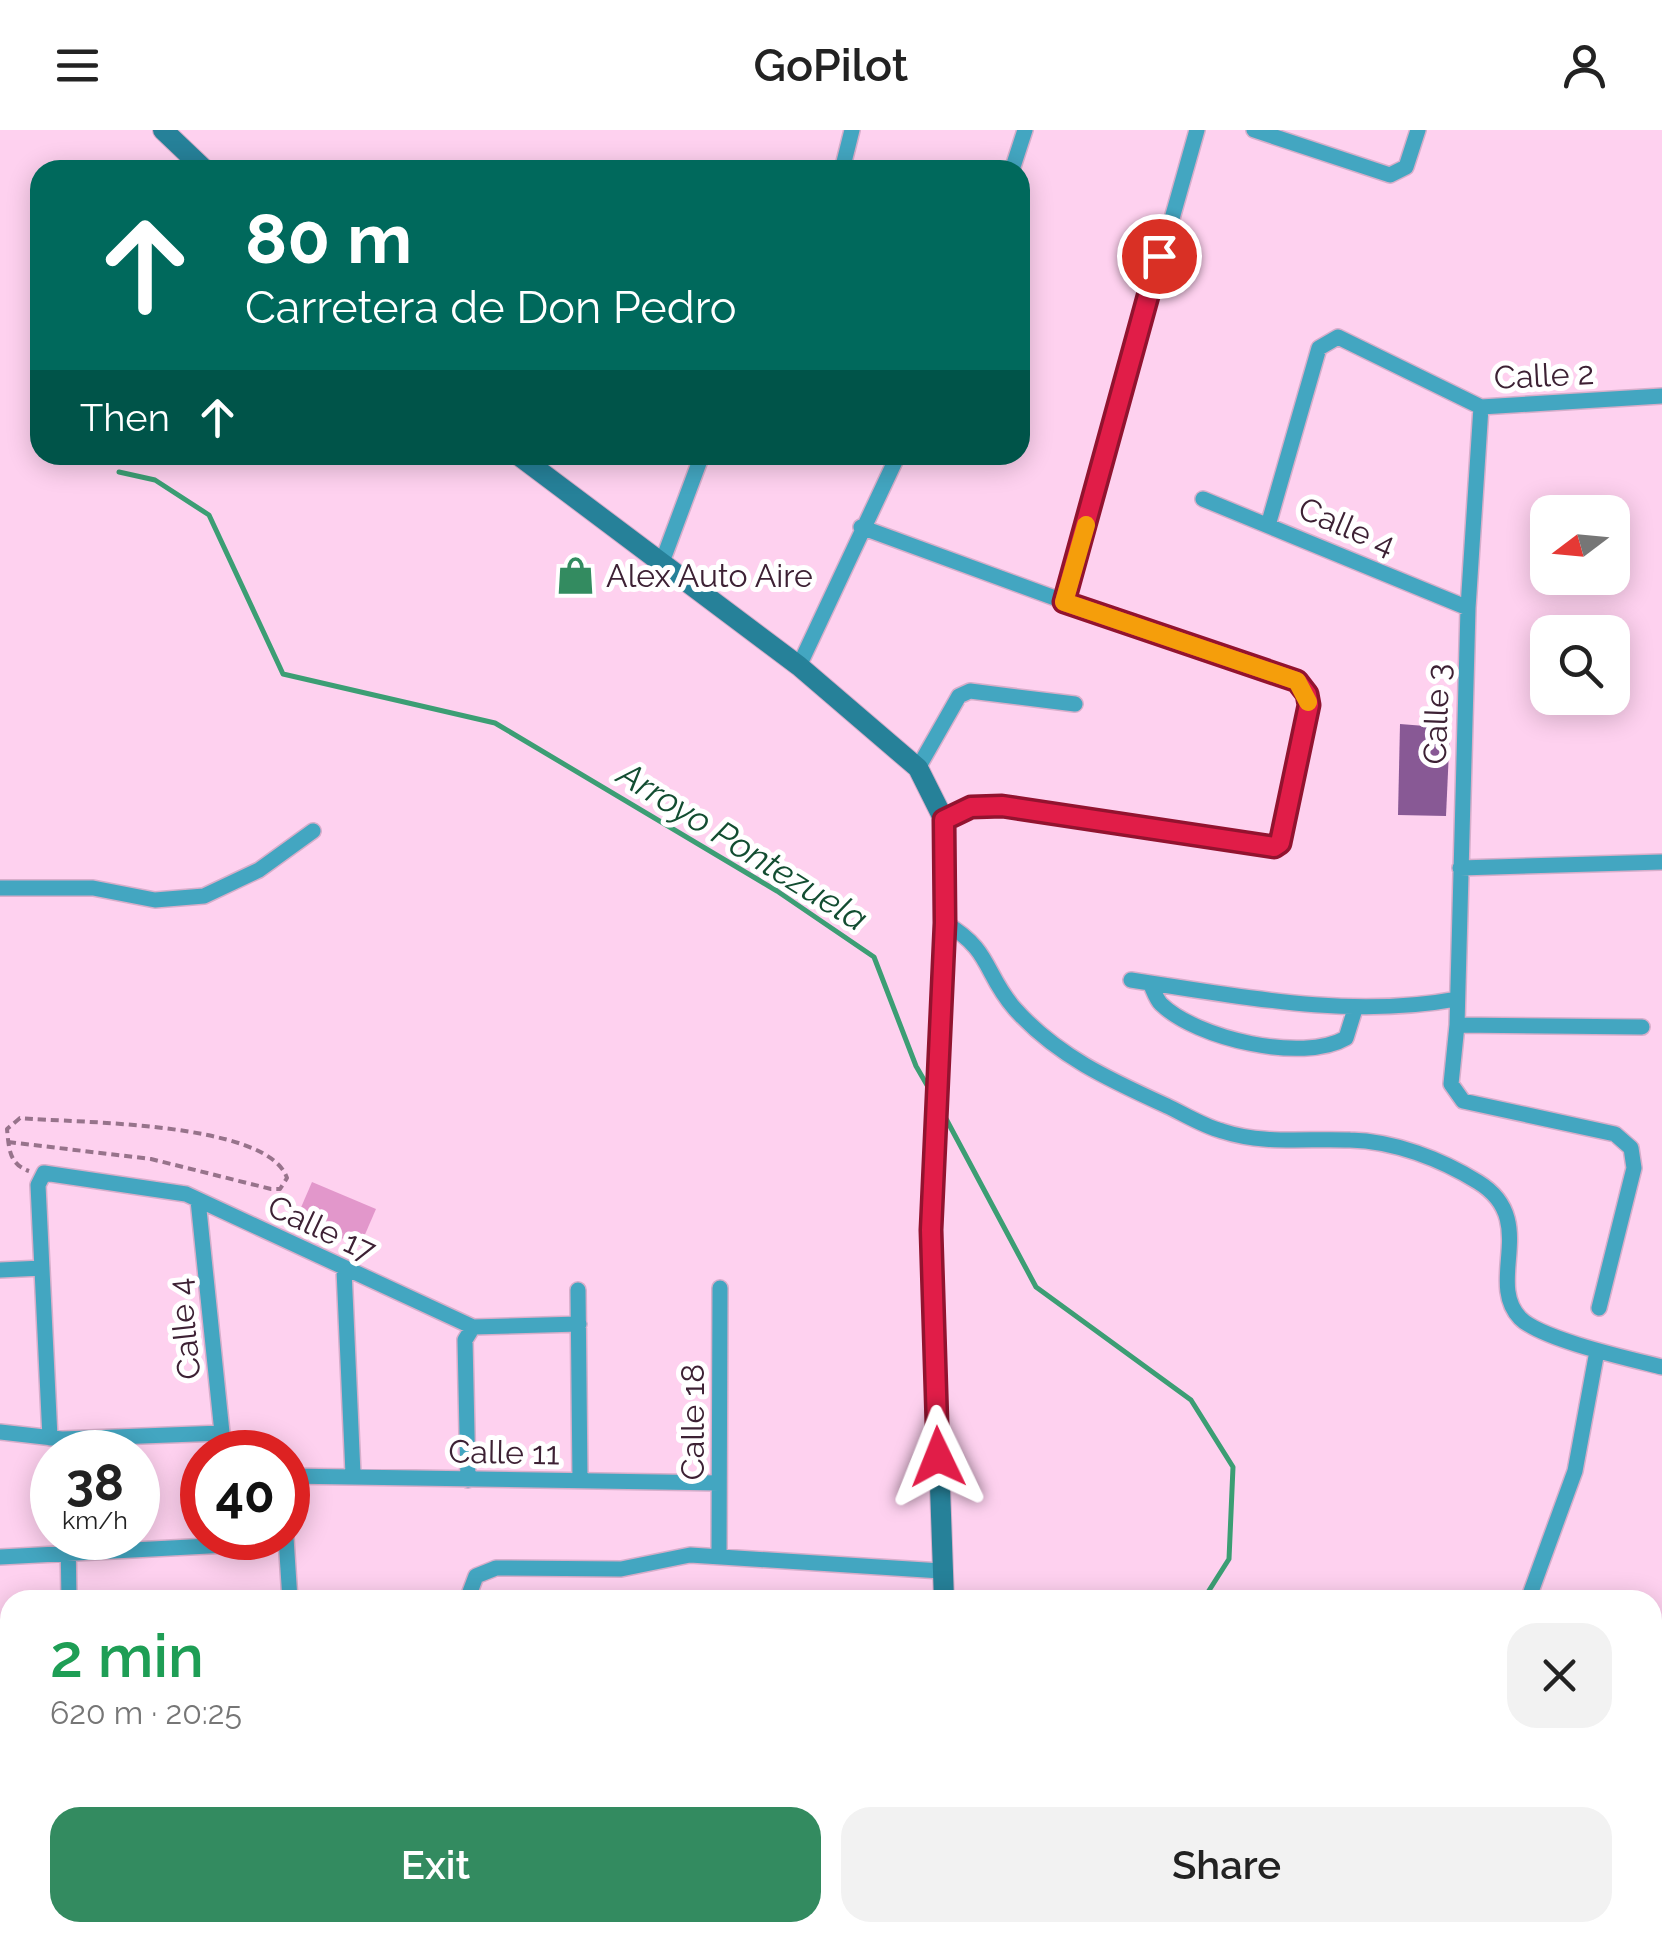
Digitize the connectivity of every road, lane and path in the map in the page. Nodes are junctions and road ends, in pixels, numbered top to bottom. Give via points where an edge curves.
1 (163, 130) edge
2 (852, 130) edge
3 (1025, 130) edge
4 (1197, 130) edge
5 (1254, 130) edge
6 (1418, 130) edge
7 (194, 160) edge
8 (844, 160) edge
9 (1015, 160) edge
10 (1662, 396) edge
11 (1481, 406) junction
12 (531, 465) edge
13 (698, 465) edge
14 (893, 465) edge
15 (1203, 499) dead end
16 (1270, 522) junction
17 (861, 527) junction
18 (662, 565) junction
19 (1064, 602) junction
20 (1468, 608) junction
21 (799, 666) junction
22 (1075, 704) dead end
23 (918, 768) junction
24 (944, 820) junction
25 (313, 831) dead end
26 (1662, 862) edge
27 (1460, 868) junction
28 (0, 888) edge
29 (945, 923) junction
30 (1131, 980) dead end
31 (1150, 983) junction
32 (1457, 999) junction
33 (1355, 1009) junction
34 (1457, 1025) junction
35 (1642, 1027) dead end
36 (8, 1142) junction
37 (41, 1174) junction
38 (198, 1200) junction
39 (42, 1268) junction
40 (0, 1270) edge
41 (344, 1270) junction
42 (720, 1288) dead end
43 (578, 1290) dead end
44 (1598, 1308) dead end
45 (579, 1324) junction
46 (473, 1328) junction
47 (1597, 1350) junction
48 (1662, 1367) edge
49 (57, 1430) edge
50 (222, 1430) edge
51 (0, 1432) edge
52 (30, 1438) edge
53 (353, 1474) junction
54 (310, 1475) edge
55 (468, 1480) junction
56 (580, 1480) junction
57 (719, 1483) junction
58 (30, 1552) edge
59 (719, 1555) junction
60 (0, 1557) edge
61 (68, 1560) edge
62 (287, 1560) edge
63 (941, 1571) junction
64 (69, 1590) edge
65 (289, 1590) edge
66 (471, 1590) edge
67 (943, 1590) edge
68 (1532, 1590) edge

1 - 7 street
2 - 8 street
3 - 9 street
4 - 19 street
5 - 6 street via 1390,175 1406,168
10 - 11 street, Calle 2
11 - 16 street, Calle 2 via 1338,336 1327,340 1319,348
11 - 20 street, Calle 3
12 - 18 street
13 - 18 street
14 - 17 street
15 - 16 street, Calle 4
16 - 20 street, Calle 4
17 - 19 street
17 - 21 street
18 - 21 street
19 - 24 street via 1303,686 1309,705 1280,843 1218,841 1002,806 971,807
20 - 27 street, Calle 3
21 - 23 street
22 - 23 street via 959,696
23 - 24 street
24 - 29 street
25 - 28 street via 258,870 204,896 155,900 93,888
26 - 27 street
27 - 32 street, Calle 3
29 - 47 street via 982,951 1009,1002 1033,1029 1086,1069 1222,1132 1280,1141 1354,1140 1416,1152 1494,1192 1512,1241 1512,1308 1523,1322
29 - 63 street via 931,1230
30 - 31 street
31 - 33 street
31 - 33 street via 1160,1004 1212,1032 1276,1049 1328,1049 1346,1038
32 - 33 street
32 - 34 street, Calle 3
34 - 35 street
34 - 44 street, Calle 3 via 1451,1084 1462,1101 1615,1134 1631,1148 1634,1168
36 - 36 path via 9,1123 20,1118 217,1134 276,1159 287,1178 272,1189 151,1159
36 - 37 path via 15,1164
37 - 38 street, Calle 17 via 166,1188
37 - 39 street
38 - 41 street, Calle 17
38 - 50 street, Calle 4
39 - 40 street
39 - 49 street
41 - 46 street, Calle 17
41 - 53 street
42 - 57 street, Calle 18
43 - 45 street
45 - 46 street, Calle 17
45 - 56 street
46 - 55 street via 465,1340
47 - 48 street
47 - 68 street via 1575,1470
51 - 52 street
53 - 54 street, Calle 11
53 - 55 street, Calle 11
55 - 56 street, Calle 11
56 - 57 street, Calle 11
57 - 59 street, Calle 18
58 - 60 street
59 - 63 street
59 - 66 street via 620,1569 496,1568 476,1576
61 - 64 street
62 - 65 street
63 - 67 street

